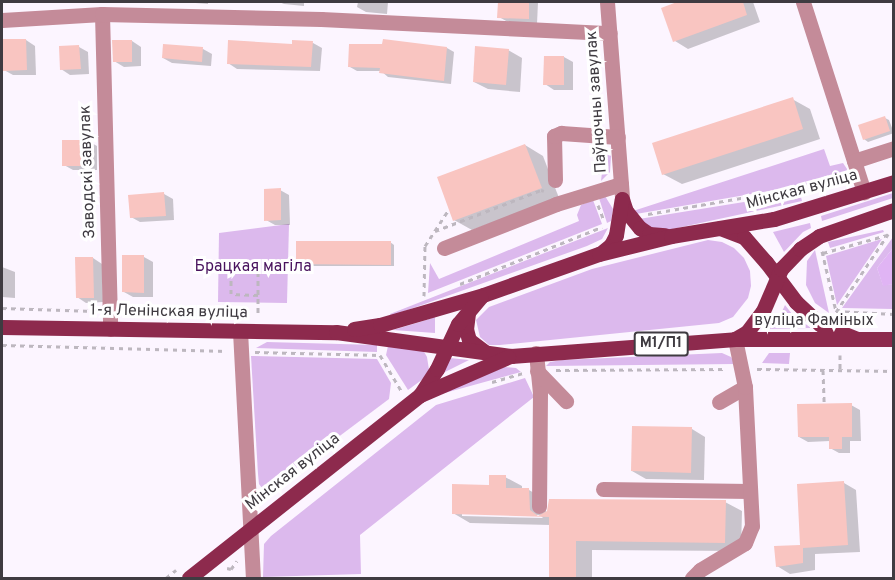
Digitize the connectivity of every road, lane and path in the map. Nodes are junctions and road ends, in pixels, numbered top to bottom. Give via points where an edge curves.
1 (607, 2) edge
2 (803, 2) edge
3 (102, 14) junction
4 (2, 20) edge
5 (610, 33) junction
6 (611, 136) junction
7 (894, 148) edge
8 (854, 161) junction
9 (858, 177) junction
10 (555, 180) dead end
11 (597, 180) dead end
12 (894, 182) edge
13 (621, 184) junction
14 (864, 192) junction
15 (621, 200) joint
16 (894, 210) edge
17 (625, 219) junction
18 (720, 228) junction
19 (894, 233) edge
20 (888, 234) junction
21 (671, 236) junction
22 (819, 236) junction
23 (444, 248) dead end
24 (822, 253) junction
25 (599, 254) junction
26 (777, 279) junction
27 (455, 286) dead end
28 (434, 294) dead end
29 (483, 295) junction
30 (258, 296) junction
31 (416, 302) dead end
32 (469, 310) junction
33 (836, 311) junction
34 (894, 314) edge
35 (248, 315) dead end
36 (258, 316) junction
37 (269, 316) dead end
38 (2, 327) edge
39 (110, 329) junction
40 (240, 331) junction
41 (336, 332) junction
42 (839, 336) junction
43 (735, 339) junction
44 (894, 339) edge
45 (2, 345) edge
46 (445, 347) junction
47 (240, 352) junction
48 (536, 353) junction
49 (487, 354) junction
50 (511, 356) junction
51 (742, 369) junction
52 (823, 370) junction
53 (840, 370) junction
54 (537, 371) junction
55 (894, 371) edge
56 (488, 384) dead end
57 (745, 387) junction
58 (402, 392) dead end
59 (420, 395) junction
60 (566, 401) dead end
61 (719, 402) dead end
62 (824, 404) dead end
63 (603, 489) dead end
64 (750, 491) junction
65 (539, 506) dead end
66 (252, 526) junction
67 (189, 579) edge
68 (253, 579) edge
69 (692, 579) edge

1 - 5 street, Паўночны завулак
2 - 8 street
3 - 4 street
3 - 5 street via 321,19
3 - 39 street, Заводскі завулак
5 - 6 street, Паўночны завулак
6 - 10 street via 554,136
6 - 11 path
6 - 13 street, Паўночны завулак
7 - 8 street
8 - 9 street
9 - 14 street
9 - 17 path
12 - 14 main road, Мінская вуліца / М1/П1
13 - 15 street, Паўночны завулак
13 - 23 street via 556,204
14 - 18 main road, Мінская вуліца / М1/П1 via 774,219
15 - 17 main road
16 - 22 main road
17 - 21 main road via 649,234
17 - 25 main road via 611,245
17 - 27 path
18 - 21 main road, М1/П1
18 - 26 main road via 744,237
19 - 20 path
20 - 24 path
20 - 33 path
21 - 25 main road, М1/П1
22 - 24 path
22 - 26 main road via 788,260
24 - 33 path
25 - 29 main road, М1/П1
26 - 42 main road via 796,302
26 - 43 main road via 763,311 747,332
28 - 31 path
29 - 32 main road, М1/П1
29 - 41 main road via 380,325
30 - 30 path via 258,263 231,262 231,294
30 - 36 path
32 - 46 main road, М1/П1
32 - 49 main road via 469,340
33 - 34 path
33 - 42 path
35 - 36 path
36 - 37 path
38 - 39 main road, 1-я Ленінская вуліца
39 - 40 main road, 1-я Ленінская вуліца
40 - 41 main road, 1-я Ленінская вуліца
40 - 47 street
41 - 46 main road
42 - 43 main road, вуліца Фаміных
42 - 44 main road, вуліца Фаміных
42 - 53 path
43 - 48 main road, М1/П1
43 - 51 street
45 - 47 path
46 - 49 main road
46 - 59 main road, М1/П1 via 437,369
47 - 58 path via 380,355
47 - 66 street
48 - 50 main road, М1/П1
48 - 54 street
49 - 50 main road
50 - 59 main road, М1/П1
51 - 52 path
51 - 54 path
51 - 57 street
52 - 53 path
52 - 62 path
53 - 55 path
54 - 56 path
54 - 60 street
54 - 65 street
57 - 61 street
57 - 64 street
59 - 66 main road, Мінская вуліца / М1/П1
63 - 64 street
64 - 69 street via 752,526 745,543
66 - 67 main road, Мінская вуліца / М1/П1
66 - 68 street

